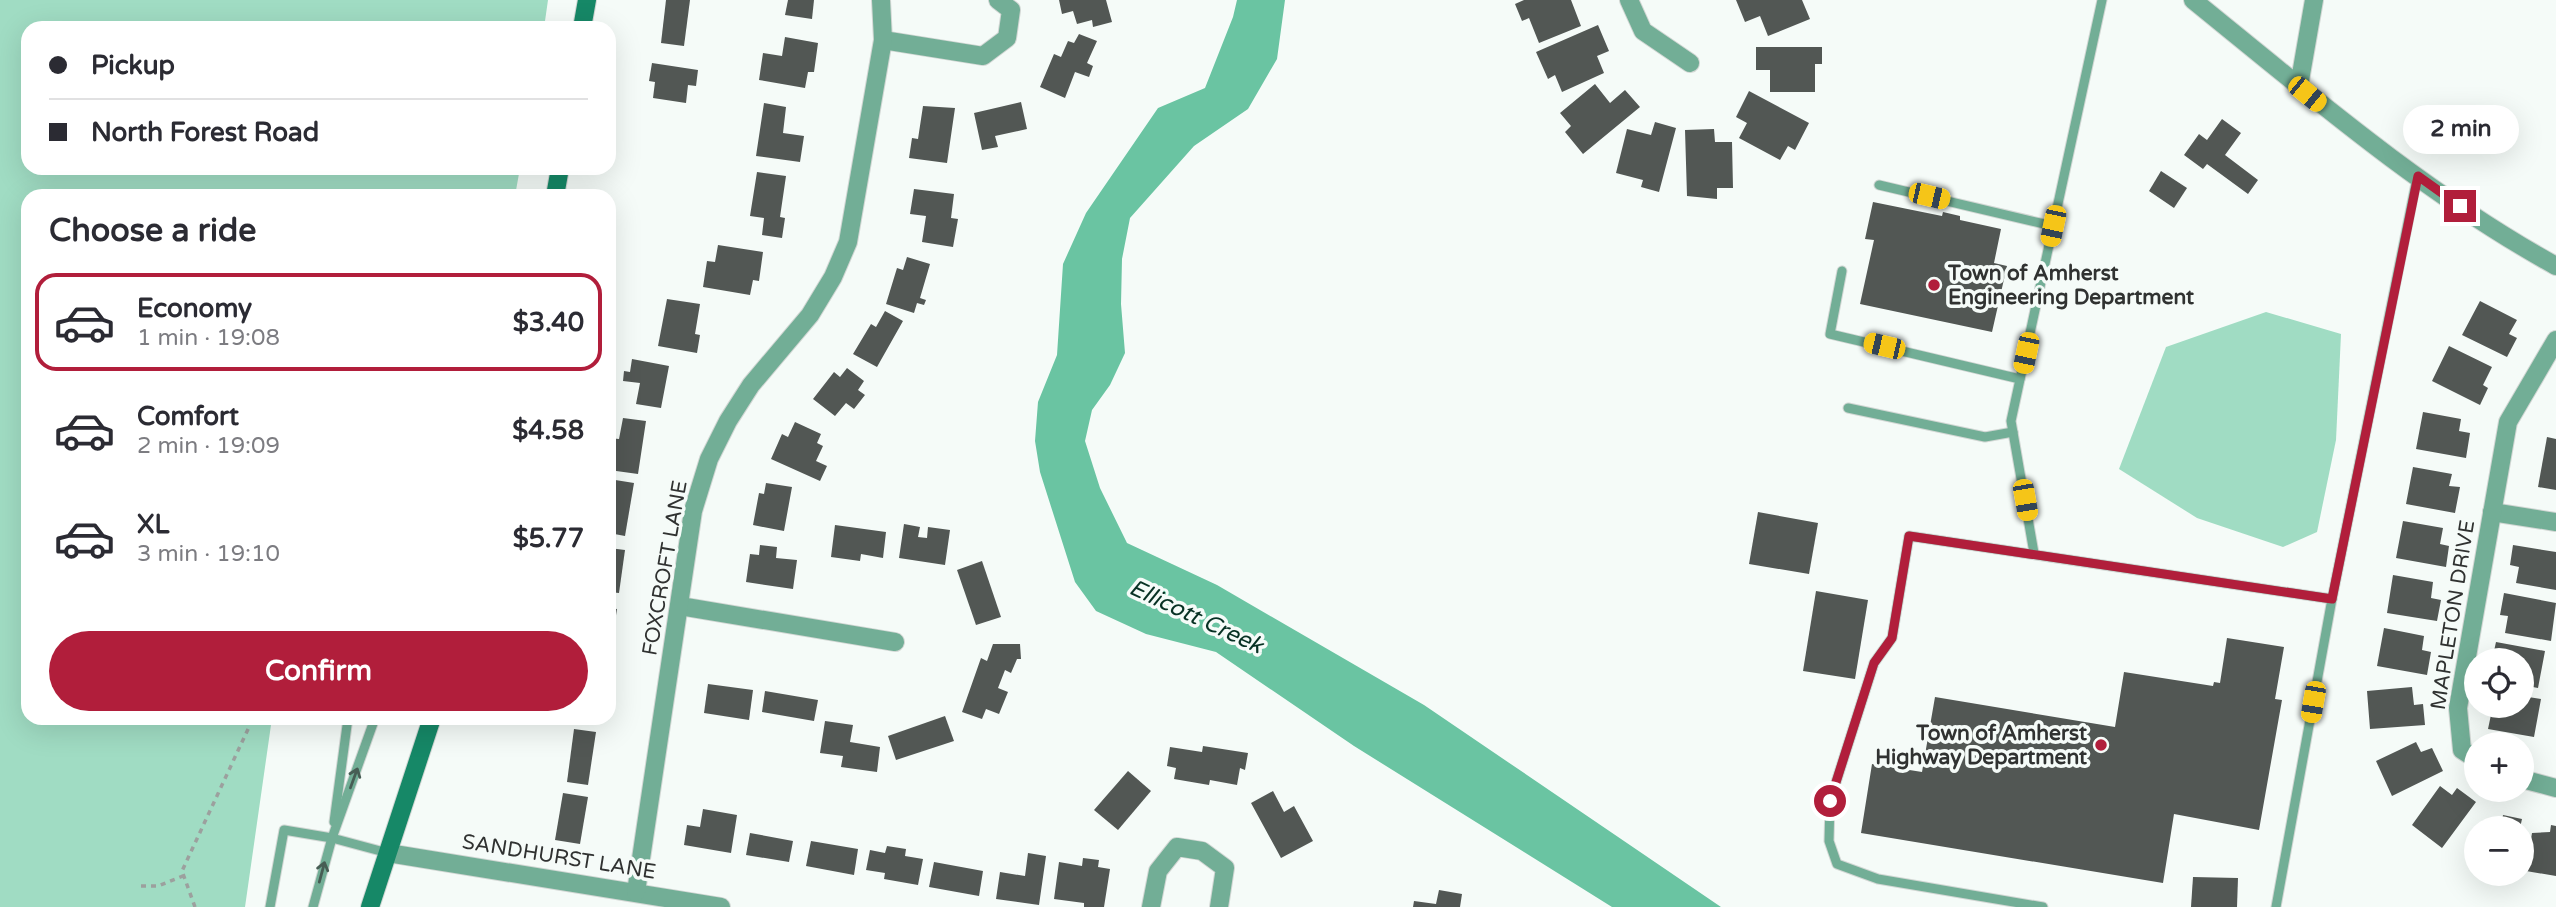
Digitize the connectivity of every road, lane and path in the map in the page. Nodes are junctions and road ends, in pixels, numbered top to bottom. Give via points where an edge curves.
1 (587, 0) edge
2 (881, 0) edge
3 (998, 0) edge
4 (1629, 0) edge
5 (2102, 0) edge
6 (2193, 0) edge
7 (2314, 0) edge
8 (583, 21) edge
9 (883, 40) junction
10 (1690, 63) dead end
11 (2298, 86) junction
12 (2418, 176) junction
13 (1879, 185) dead end
14 (2053, 226) junction
15 (2556, 266) edge
16 (1842, 271) dead end
17 (2556, 340) edge
18 (2020, 379) junction
19 (1848, 408) dead end
20 (2013, 432) junction
21 (2492, 512) junction
22 (2556, 522) edge
23 (2034, 553) junction
24 (2332, 599) junction
25 (680, 606) junction
26 (895, 642) dead end
27 (249, 725) edge
28 (347, 725) edge
29 (372, 725) edge
30 (430, 725) edge
31 (2464, 751) edge
32 (2534, 782) edge
33 (2556, 788) edge
34 (332, 838) junction
35 (388, 853) junction
36 (183, 876) junction
37 (141, 886) dead end
38 (636, 892) junction
39 (195, 907) edge
40 (270, 907) edge
41 (313, 907) edge
42 (370, 907) edge
43 (721, 907) edge
44 (1151, 907) edge
45 (1219, 907) edge
46 (2043, 907) edge
47 (2276, 907) edge

1 - 8 main road
2 - 9 street, FOXCROFT LANE
3 - 9 street via 1011,10 1007,38 983,56
4 - 10 street via 1643,31
5 - 14 lane
6 - 11 street
7 - 11 street
9 - 25 street, FOXCROFT LANE via 848,242 810,315 751,385 709,459 693,511
11 - 12 street
12 - 15 street
12 - 24 lane
13 - 14 lane
14 - 18 lane
16 - 18 lane via 1830,334
17 - 21 street, MAPLETON DRIVE via 2508,422
18 - 20 lane
19 - 20 lane via 1985,437
20 - 23 lane
21 - 22 street, MAPLETON DRIVE
21 - 31 street, MAPLETON DRIVE via 2458,708
23 - 24 lane
23 - 46 lane via 1909,536 1892,638 1874,663 1830,801 1829,841 1837,864 1878,879
24 - 47 lane
25 - 26 street
25 - 38 street, FOXCROFT LANE
27 - 36 path via 187,856
28 - 34 lane
34 -> 29 lane
30 - 35 main road
32 - 33 street
34 - 35 lane
34 - 40 lane via 284,830
41 -> 34 lane
35 - 38 street, SANDHURST LANE
35 - 42 main road
36 - 37 path via 158,886
36 - 39 path
38 - 43 street, SANDHURST LANE
44 - 45 street via 1158,871 1177,847 1202,851 1225,868

